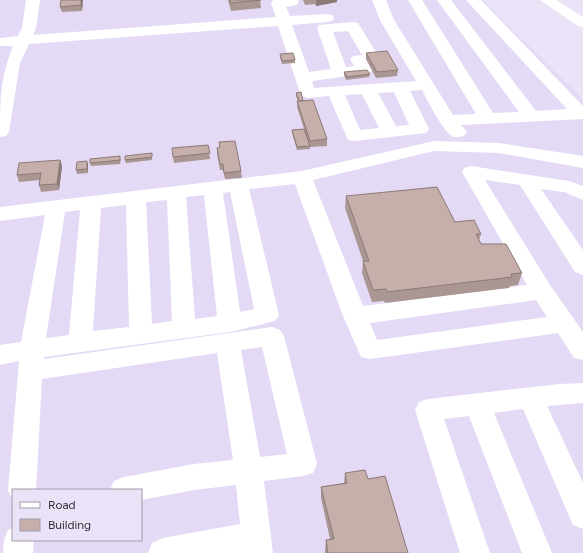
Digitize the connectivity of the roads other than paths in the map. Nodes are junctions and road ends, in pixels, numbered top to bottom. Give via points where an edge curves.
1 (33, 0) edge
2 (292, 0) edge
3 (415, 0) edge
4 (444, 0) edge
5 (473, 0) edge
6 (548, 0) edge
7 (373, 11) edge
8 (284, 20) junction
9 (329, 23) junction
10 (583, 23) edge
11 (22, 40) junction
12 (0, 42) edge
13 (340, 73) junction
14 (303, 77) junction
15 (426, 85) junction
16 (400, 87) junction
17 (368, 89) junction
18 (335, 90) junction
19 (532, 117) junction
20 (506, 118) junction
21 (488, 119) junction
22 (448, 120) junction
23 (583, 129) edge
24 (0, 132) edge
25 (390, 132) junction
26 (465, 146) junction
27 (583, 162) edge
28 (471, 172) junction
29 (302, 177) junction
30 (526, 180) junction
31 (238, 185) junction
32 (213, 189) junction
33 (176, 192) junction
34 (583, 194) edge
35 (136, 197) junction
36 (91, 203) junction
37 (56, 208) junction
38 (0, 214) edge
39 (583, 267) edge
40 (542, 291) junction
41 (355, 316) junction
42 (572, 326) edge
43 (184, 329) junction
44 (229, 333) junction
45 (141, 334) junction
46 (80, 342) junction
47 (583, 352) edge
48 (0, 355) edge
49 (31, 360) junction
50 (583, 393) edge
51 (531, 398) junction
52 (477, 404) junction
53 (248, 469) junction
54 (22, 489) edge
55 (129, 489) edge
56 (583, 515) edge
57 (19, 541) edge
58 (257, 544) edge
59 (18, 553) edge
60 (162, 553) edge
61 (475, 553) edge
62 (537, 553) edge

1 - 11 main road via 29,28
2 - 8 main road via 278,3
3 - 21 main road
4 - 19 main road
5 - 19 main road via 581,114
6 - 10 main road
7 - 9 main road
7 - 15 main road
8 - 9 main road
8 - 11 main road
8 - 14 main road
9 - 13 main road via 324,28
9 - 13 main road via 353,26 363,56 364,70
11 - 12 main road
11 - 24 main road via 12,63
13 - 14 main road
14 - 18 main road via 308,92
15 - 16 main road
15 - 22 main road
16 - 17 main road
16 - 25 main road via 420,129
17 - 18 main road
17 - 25 main road
18 - 25 main road via 354,136
19 - 20 main road
20 - 21 main road
20 - 23 main road via 523,127
21 - 22 main road
22 - 26 main road
26 - 27 main road via 499,148
26 - 28 main road
26 - 29 main road via 434,146
28 - 30 main road
28 - 40 main road
29 - 31 main road
29 - 41 main road
30 - 34 main road via 569,187
30 - 39 main road
31 - 32 main road
31 - 44 main road via 267,315
32 - 33 main road
32 - 44 main road
33 - 35 main road
33 - 43 main road
35 - 36 main road
35 - 45 main road
36 - 37 main road
36 - 46 main road
37 - 38 main road
37 - 49 main road
40 - 41 main road
40 - 42 main road
41 - 42 main road via 370,350
42 - 47 main road
43 - 44 main road
43 - 45 main road
44 - 49 main road
44 - 53 main road
44 - 53 main road via 272,336 303,464
45 - 46 main road
46 - 49 main road
48 - 49 main road
49 - 54 main road
50 - 51 main road
51 - 52 main road
51 - 56 main road
52 - 61 main road via 428,410
52 - 62 main road
53 - 55 main road
53 - 58 main road
57 - 59 main road
58 - 60 main road

